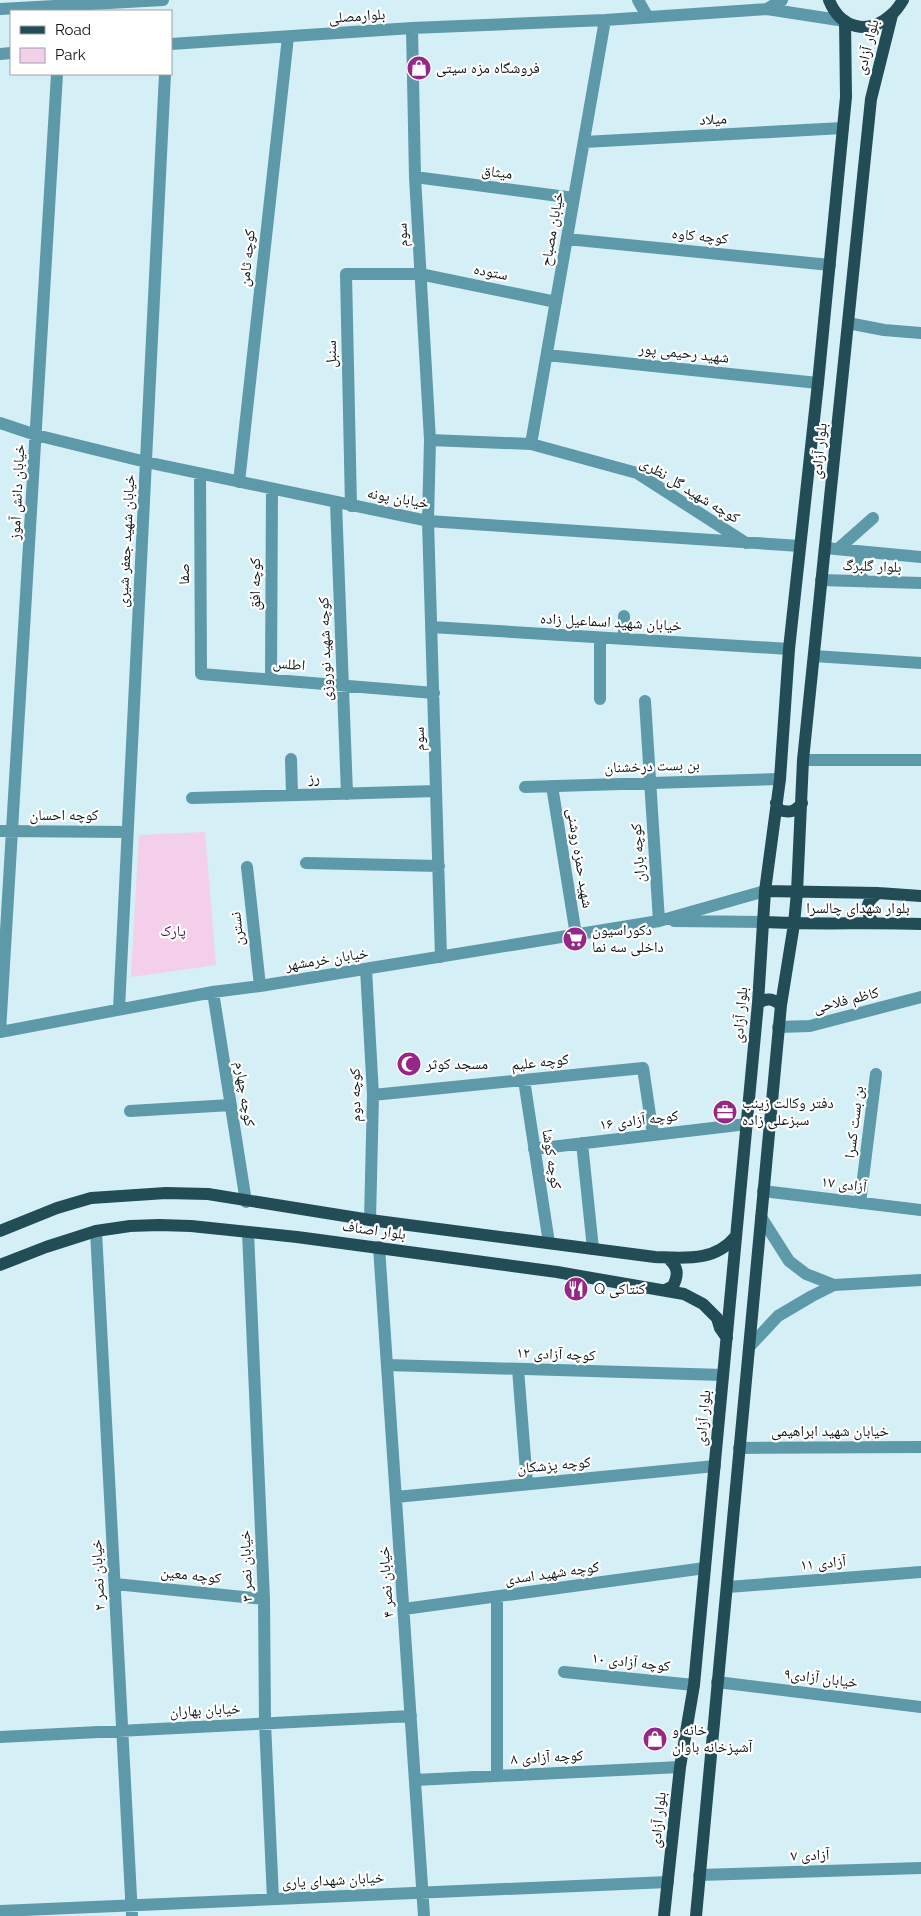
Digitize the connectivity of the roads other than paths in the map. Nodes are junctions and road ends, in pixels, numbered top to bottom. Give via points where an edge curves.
1 (163, 0) edge
2 (638, 0) edge
3 (782, 0) edge
4 (829, 0) edge
5 (903, 0) edge
6 (57, 3) edge
7 (0, 9) edge
8 (766, 9) junction
9 (892, 15) junction
10 (648, 16) junction
11 (605, 20) junction
12 (845, 22) junction
13 (412, 28) junction
14 (288, 38) junction
15 (172, 44) edge
16 (57, 75) edge
17 (165, 75) edge
18 (843, 128) junction
19 (584, 142) junction
20 (415, 178) junction
21 (574, 198) junction
22 (567, 239) junction
23 (830, 265) junction
24 (420, 274) junction
25 (556, 302) junction
26 (848, 323) junction
27 (921, 333) edge
28 (547, 355) junction
29 (818, 383) junction
30 (0, 422) edge
31 (36, 435) junction
32 (430, 440) junction
33 (532, 444) junction
34 (146, 462) junction
35 (200, 474) junction
36 (239, 482) junction
37 (272, 490) junction
38 (336, 503) junction
39 (351, 506) junction
40 (873, 518) dead end
41 (428, 521) junction
42 (746, 543) junction
43 (800, 546) junction
44 (825, 548) junction
45 (838, 550) junction
46 (862, 552) junction
47 (921, 557) edge
48 (821, 580) junction
49 (867, 582) junction
50 (921, 583) edge
51 (624, 616) dead end
52 (431, 627) junction
53 (600, 638) junction
54 (624, 639) junction
55 (788, 649) junction
56 (814, 656) junction
57 (921, 663) edge
58 (201, 674) joint
59 (271, 679) junction
60 (343, 685) junction
61 (434, 693) junction
62 (600, 699) dead end
63 (645, 700) dead end
64 (291, 759) dead end
65 (803, 760) junction
66 (921, 760) edge
67 (780, 778) junction
68 (650, 783) junction
69 (552, 786) junction
70 (525, 787) dead end
71 (436, 791) junction
72 (347, 794) junction
73 (292, 795) junction
74 (192, 798) dead end
75 (776, 803) junction
76 (802, 803) junction
77 (6, 831) edge
78 (127, 832) junction
79 (306, 863) dead end
80 (439, 866) junction
81 (247, 867) dead end
82 (766, 891) junction
83 (797, 892) junction
84 (878, 893) junction
85 (921, 896) edge
86 (659, 921) junction
87 (764, 922) junction
88 (873, 922) junction
89 (794, 924) junction
90 (921, 924) edge
91 (576, 934) junction
92 (441, 956) junction
93 (366, 969) junction
94 (260, 986) junction
95 (212, 992) junction
96 (921, 998) edge
97 (758, 1003) junction
98 (781, 1004) junction
99 (119, 1009) junction
100 (778, 1027) junction
101 (0, 1032) edge
102 (876, 1074) dead end
103 (524, 1080) junction
104 (372, 1095) junction
105 (231, 1105) junction
106 (130, 1112) dead end
107 (747, 1124) junction
108 (653, 1134) junction
109 (582, 1143) junction
110 (534, 1149) junction
111 (763, 1191) junction
112 (246, 1202) junction
113 (860, 1203) junction
114 (921, 1210) edge
115 (761, 1218) junction
116 (370, 1220) junction
117 (0, 1231) edge
118 (96, 1232) junction
119 (248, 1232) junction
120 (736, 1236) junction
121 (549, 1243) junction
122 (379, 1247) junction
123 (593, 1249) junction
124 (668, 1258) junction
125 (0, 1265) edge
126 (921, 1280) edge
127 (834, 1285) junction
128 (665, 1290) junction
129 (727, 1338) junction
130 (748, 1347) junction
131 (387, 1365) junction
132 (518, 1369) junction
133 (723, 1375) junction
134 (921, 1447) edge
135 (739, 1448) junction
136 (715, 1466) junction
137 (527, 1484) junction
138 (396, 1497) junction
139 (705, 1568) junction
140 (921, 1572) edge
141 (115, 1584) junction
142 (728, 1587) junction
143 (497, 1597) junction
144 (264, 1599) junction
145 (404, 1610) junction
146 (564, 1672) dead end
147 (717, 1682) junction
148 (694, 1685) junction
149 (921, 1707) edge
150 (411, 1716) junction
151 (265, 1723) junction
152 (122, 1730) junction
153 (0, 1737) edge
154 (680, 1767) junction
155 (497, 1776) junction
156 (415, 1780) junction
157 (921, 1868) edge
158 (699, 1875) junction
159 (668, 1882) junction
160 (423, 1892) junction
161 (272, 1899) junction
162 (0, 1911) edge
163 (132, 1911) edge
164 (424, 1916) edge
165 (664, 1916) edge
166 (696, 1916) edge

1 - 6 street
2 - 10 street
3 - 8 street
4 - 12 main road
5 - 9 main road
6 - 7 street
8 - 10 street, بلوارمصلی
8 - 12 street, بلوارمصلی
9 - 12 main road via 876,26 859,28
9 - 26 main road, بلوار آزادی via 872,99
10 - 11 street, بلوارمصلی
11 - 13 street, بلوارمصلی
11 - 19 street, خیابان مصباح
12 - 18 main road, بلوار آزادی
13 - 14 street, بلوارمصلی
13 - 20 street, سوم
14 - 15 street, بلوارمصلی
14 - 36 street, کوچه ثامن
16 - 31 street, خیابان دانش آموز
17 - 34 street, خیابان شهید جعفر شیری
18 - 19 street, میلاد
18 - 23 main road, بلوار آزادی
19 - 21 street, خیابان مصباح
20 - 21 street, میثاق
20 - 24 street, سوم
21 - 22 street, خیابان مصباح
22 - 23 street, کوچه کاوه
22 - 25 street, خیابان مصباح
23 - 29 main road, بلوار آزادی
24 - 25 street, ستوده
24 - 32 street, سوم
24 - 39 street, سنبل via 346,274
25 - 28 street, خیابان مصباح
26 - 27 street
26 - 44 main road, بلوار آزادی
28 - 29 street, شهید رحیمی پور
28 - 33 street, خیابان مصباح
29 - 43 main road, بلوار آزادی
30 - 31 street, خیابان پونه
31 - 34 street, خیابان پونه
31 - 77 street, خیابان دانش آموز
32 - 33 street, کوچه شهید گل نظری
32 - 41 street
33 - 42 street, کوچه شهید گل نظری via 637,474
34 - 35 street, خیابان پونه
34 - 78 street, خیابان شهید جعفر شیری
35 - 36 street, خیابان پونه
35 - 58 street, صفا
36 - 37 street, خیابان پونه
37 - 38 street, خیابان پونه
37 - 59 street, کوچه افق
38 - 39 street, خیابان پونه
38 - 60 street, کوچه شهید نوروزی
39 - 41 street, خیابان پونه
40 - 45 street
41 - 42 street, خیابان پونه
41 - 52 street, سوم
42 - 43 street, خیابان پونه
43 - 55 main road, بلوار آزادی
44 - 45 street, بلوار گلبرگ
44 - 48 main road, بلوار آزادی
45 - 46 street, بلوار گلبرگ
46 - 47 street, بلوار گلبرگ
46 - 49 street via 855,562 855,570 858,577
48 - 49 street, بلوار گلبرگ
48 - 56 main road, بلوار آزادی
49 - 50 street, بلوار گلبرگ
51 - 54 street
52 - 53 street, خیابان شهید اسماعیل زاده
52 - 61 street, سوم
53 - 54 street, خیابان شهید اسماعیل زاده
53 - 62 street
54 - 55 street, خیابان شهید اسماعیل زاده
55 - 67 main road, بلوار آزادی
56 - 57 street
56 - 65 main road, بلوار آزادی
58 - 59 street, اطلس
59 - 60 street, اطلس
60 - 61 street, اطلس
60 - 72 street, کوچه شهید نوروزی
61 - 71 street, سوم
63 - 68 street, کوچه باران
64 - 73 street
65 - 66 street
65 - 76 main road, بلوار آزادی
67 - 68 street, بن بست درخشنان
67 - 75 main road, بلوار آزادی
68 - 69 street, بن بست درخشنان
68 - 86 street, کوچه باران
69 - 70 street, بن بست درخشنان
69 - 91 street, شهید حمزه روشنی
71 - 72 street, رز
71 - 80 street, سوم
72 - 73 street, رز
73 - 74 street, رز
75 - 76 main road via 779,810 788,812 796,810
75 - 82 main road, بلوار آزادی
76 - 83 main road, بلوار آزادی
77 - 78 street, کوچه احسان
77 - 101 street, خیابان دانش آموز
78 - 99 street, خیابان شهید جعفر شیری
79 - 80 street
80 - 92 street, سوم
81 - 94 street, نسترن
82 - 83 main road, بلوار شهدای چالسرا
82 - 86 street, خیابان خرمشهر
82 - 87 main road, بلوار آزادی
83 - 84 main road, بلوار شهدای چالسرا
83 - 89 main road, بلوار آزادی
84 - 85 main road, بلوار شهدای چالسرا
84 - 88 main road via 866,906
86 - 87 street, خیابان خرمشهر
86 - 91 street, خیابان خرمشهر
87 - 89 main road, بلوار شهدای چالسرا
87 - 97 main road, بلوار آزادی
88 - 89 main road, بلوار شهدای چالسرا
88 - 90 main road, بلوار شهدای چالسرا
89 - 98 main road
91 - 92 street, خیابان خرمشهر
92 - 93 street, خیابان خرمشهر
93 - 94 street, خیابان خرمشهر
93 - 104 street, کوچه دوم
94 - 95 street, خیابان خرمشهر
95 - 99 street, خیابان خرمشهر
95 - 105 street, کوچه چهارم
96 - 100 street, کاظم فلاحی via 810,1026
97 - 98 main road via 774,999
97 - 107 main road, بلوار آزادی
98 - 100 main road
99 - 101 street, خیابان خرمشهر
100 - 111 main road
102 - 113 street, بن بست کسرا
103 - 104 street, کوچه علیم
103 - 108 street, کوچه علیم via 643,1068
103 - 110 street, کوچه کوشا
104 - 116 street, کوچه دوم
105 - 106 street
105 - 112 street, کوچه چهارم
107 - 108 street, کوچه آزادی ۱۶
107 - 120 main road, بلوار آزادی
108 - 109 street, کوچه آزادی ۱۶
109 - 110 street, کوچه آزادی ۱۶
109 - 123 street
110 - 121 street, کوچه کوشا
111 - 113 street, آزادی ۱۷
111 - 115 main road
112 - 116 main road, بلوار اصناف
112 - 117 main road, بلوار اصناف via 208,1194 91,1198
113 - 114 street, آزادی ۱۷
115 - 127 street via 789,1261 806,1274
115 - 130 main road
116 - 121 main road, بلوار اصناف
118 - 119 main road, بلوار اصناف via 159,1224
118 - 125 main road, بلوار اصناف
118 - 141 street, خیابان نصر ۲
119 - 122 main road, بلوار اصناف
119 - 144 street, خیابان نصر ۳
120 - 124 main road, بلوار اصناف via 713,1254
120 - 129 main road, بلوار آزادی
121 - 123 main road, بلوار اصناف
122 - 128 main road, بلوار اصناف
122 - 131 street, خیابان نصر ۴
123 - 124 main road, بلوار اصناف
124 - 128 main road via 676,1264 678,1276 673,1286
126 - 127 street
127 - 130 street via 778,1316
128 - 129 main road, بلوار اصناف via 684,1294 703,1304 717,1318
129 - 133 main road, بلوار آزادی
130 - 135 main road
131 - 132 street, کوچه آزادی ۱۲
131 - 138 street, خیابان نصر ۴
132 - 133 street, کوچه آزادی ۱۲
132 - 137 street
133 - 136 main road, بلوار آزادی
134 - 135 street, خیابان شهید ابراهیمی
135 - 142 main road
136 - 137 street, کوچه پزشکان
136 - 139 main road, بلوار آزادی
137 - 138 street, کوچه پزشکان
138 - 145 street, خیابان نصر ۴
139 - 143 street, کوچه شهید اسدی
139 - 148 main road, بلوار آزادی
140 - 142 street, آزادی ۱۱
141 - 144 street, کوچه معین
141 - 152 street, خیابان نصر ۲
142 - 147 main road
143 - 145 street, کوچه شهید اسدی
143 - 155 street
144 - 151 street, خیابان نصر ۳
145 - 150 street, خیابان نصر ۴
146 - 148 street, کوچه آزادی ۱۰
147 - 149 street, خیابان آزادی۹
147 - 158 main road
148 - 154 main road, بلوار آزادی
150 - 151 street, خیابان بهاران
150 - 156 street, خیابان نصر ۴
151 - 152 street, خیابان بهاران
151 - 161 street, خیابان نصر ۳
152 - 153 street, خیابان بهاران
152 - 163 street, خیابان نصر ۲
154 - 155 street, کوچه آزادی ۸
154 - 159 main road, بلوار آزادی
155 - 156 street, کوچه آزادی ۸
156 - 160 street, خیابان نصر ۴
157 - 158 street, آزادی ۷
158 - 166 main road
159 - 160 street, خیابان شهدای یاری
159 - 165 main road, بلوار آزادی
160 - 161 street, خیابان شهدای یاری
160 - 164 street, خیابان نصر ۴
161 - 163 street, خیابان شهدای یاری
162 - 163 street, خیابان شهدای یاری

